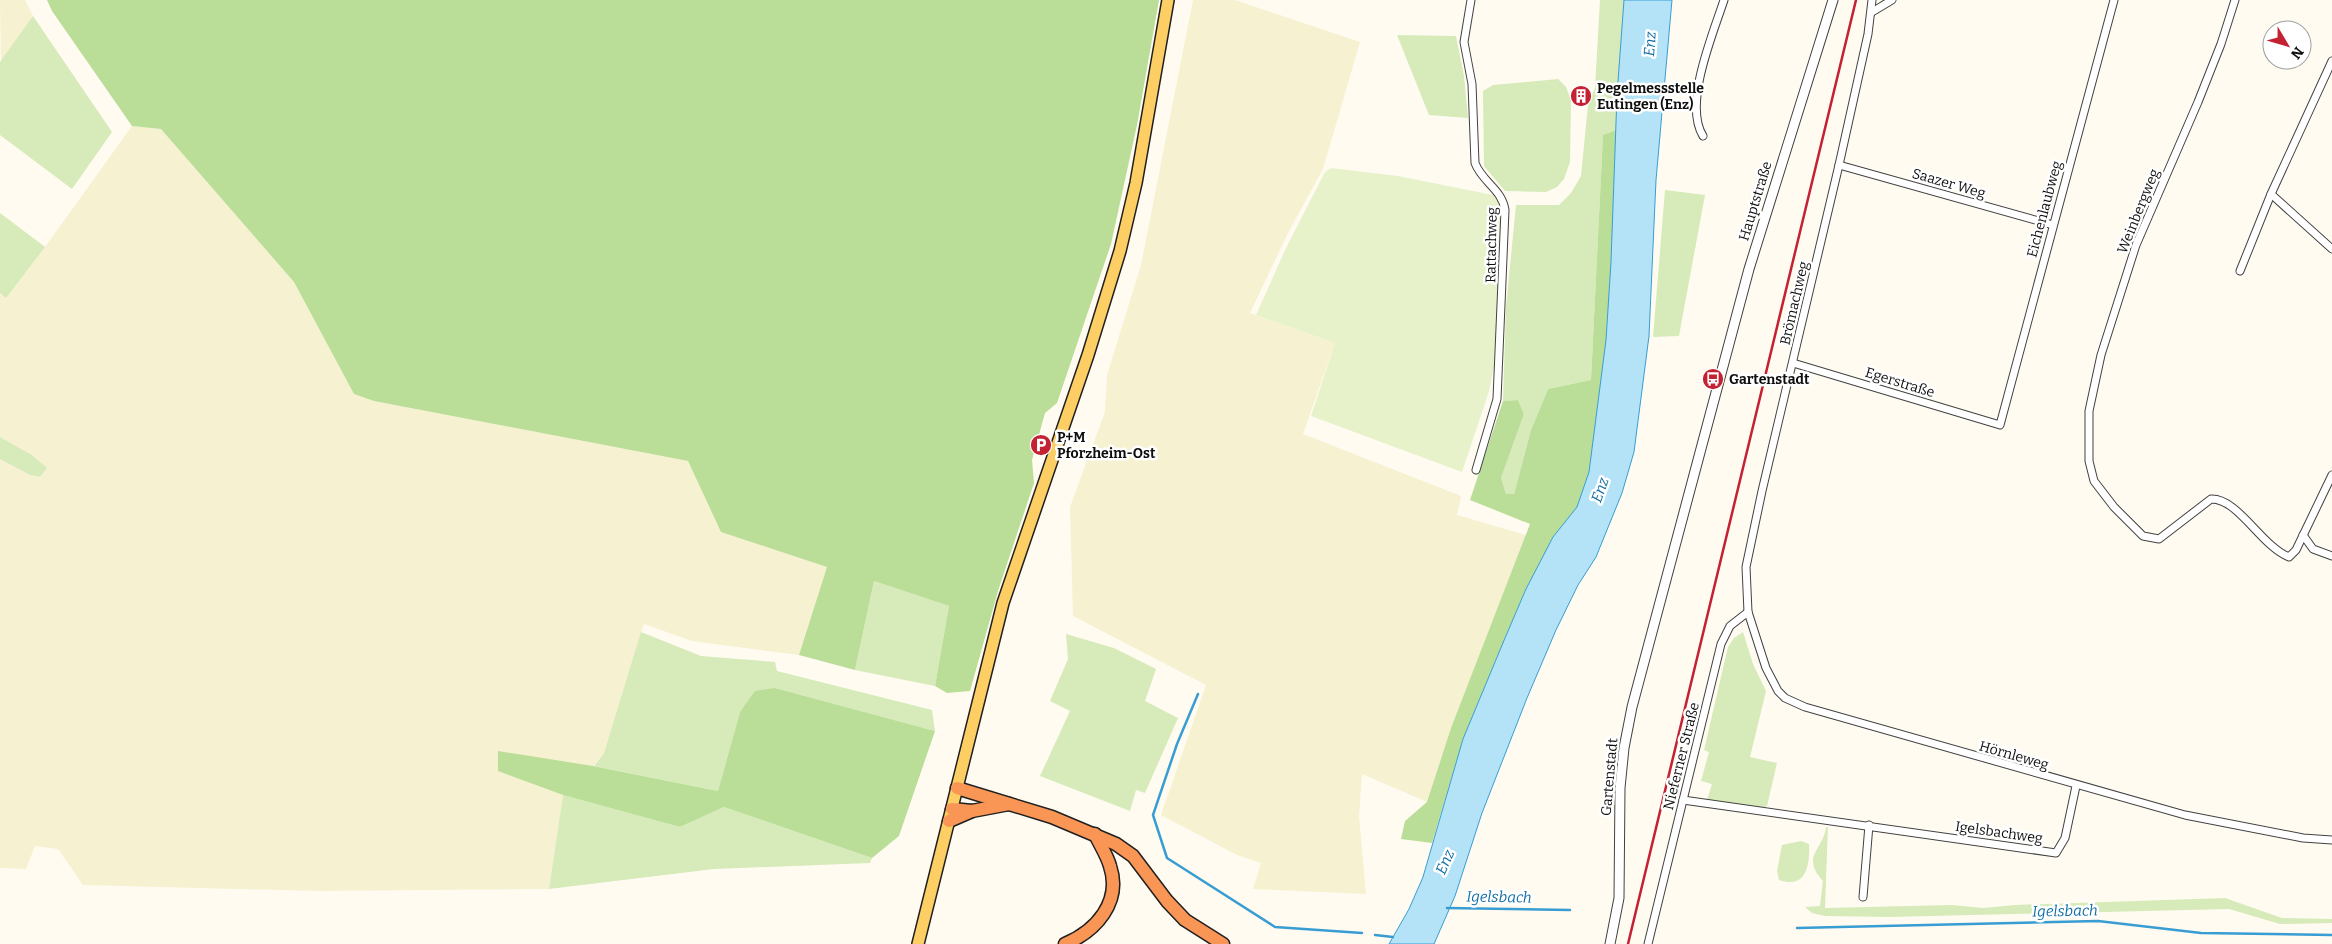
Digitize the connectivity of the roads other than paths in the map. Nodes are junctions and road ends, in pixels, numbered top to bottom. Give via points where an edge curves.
1 (1168, 0) edge
2 (1471, 0) edge
3 (1724, 0) edge
4 (1833, 0) edge
5 (1872, 0) edge
6 (1892, 0) edge
7 (2114, 0) edge
8 (2236, 0) edge
9 (1872, 12) junction
10 (2332, 61) edge
11 (1703, 136) dead end
12 (1839, 165) junction
13 (2271, 194) junction
14 (2052, 225) junction
15 (2332, 249) edge
16 (2240, 271) dead end
17 (1793, 363) junction
18 (1710, 413) joint
19 (2000, 425) joint
20 (1476, 470) dead end
21 (2332, 475) edge
22 (2303, 535) junction
23 (2332, 556) edge
24 (1748, 612) junction
25 (2076, 786) junction
26 (956, 788) junction
27 (1683, 800) junction
28 (1012, 803) junction
29 (951, 815) junction
30 (1869, 826) junction
31 (1095, 834) junction
32 (2332, 840) edge
33 (1863, 897) dead end
34 (918, 944) edge
35 (1065, 944) edge
36 (1223, 944) edge
37 (1610, 944) edge
38 (1648, 944) edge

1 - 26 main road via 1120,251 1004,603
2 - 20 street, Rattachweg via 1464,42 1472,84 1475,163 1478,172 1501,195 1506,210 1497,399
3 - 11 street via 1696,99 1698,127
4 - 18 street, Hauptstraße via 1767,208
5 - 9 street, Brömachweg
6 - 9 street
7 - 14 street, Eichenlaubweg
8 - 22 street, Weinbergweg via 2202,94 2136,245 2095,378 2089,411 2089,460 2094,481 2143,536 2158,539 2211,499 2229,504 2280,554 2289,557
9 - 12 street, Brömachweg
10 - 13 street
12 - 14 street, Saazer Weg
12 - 17 street, Brömachweg
13 - 15 street
13 - 16 street
14 - 19 street, Eichenlaubweg
17 - 19 street, Egerstraße
17 - 24 street, Brömachweg via 1748,548 1745,576
18 - 37 street, Gartenstadt via 1640,674 1624,748 1619,806 1620,882
21 - 22 street
22 - 23 street via 2313,549
24 - 25 street, Hörnleweg via 1766,668 1785,698 1805,707
24 - 27 street, Nieferner Straße via 1730,626 1721,644
25 - 30 street, Igelsbachweg via 2065,838 2056,853
25 - 32 street, Hörnleweg via 2186,816 2303,838
26 - 28 highway
26 - 29 main road
27 - 30 street, Igelsbachweg
27 - 38 street, Nieferner Straße
28 - 29 highway
28 - 31 highway
29 - 34 main road
30 - 33 street
31 - 35 highway via 1111,866 1113,886 1110,905 1088,932
31 - 36 highway via 1133,856 1167,902 1185,920

